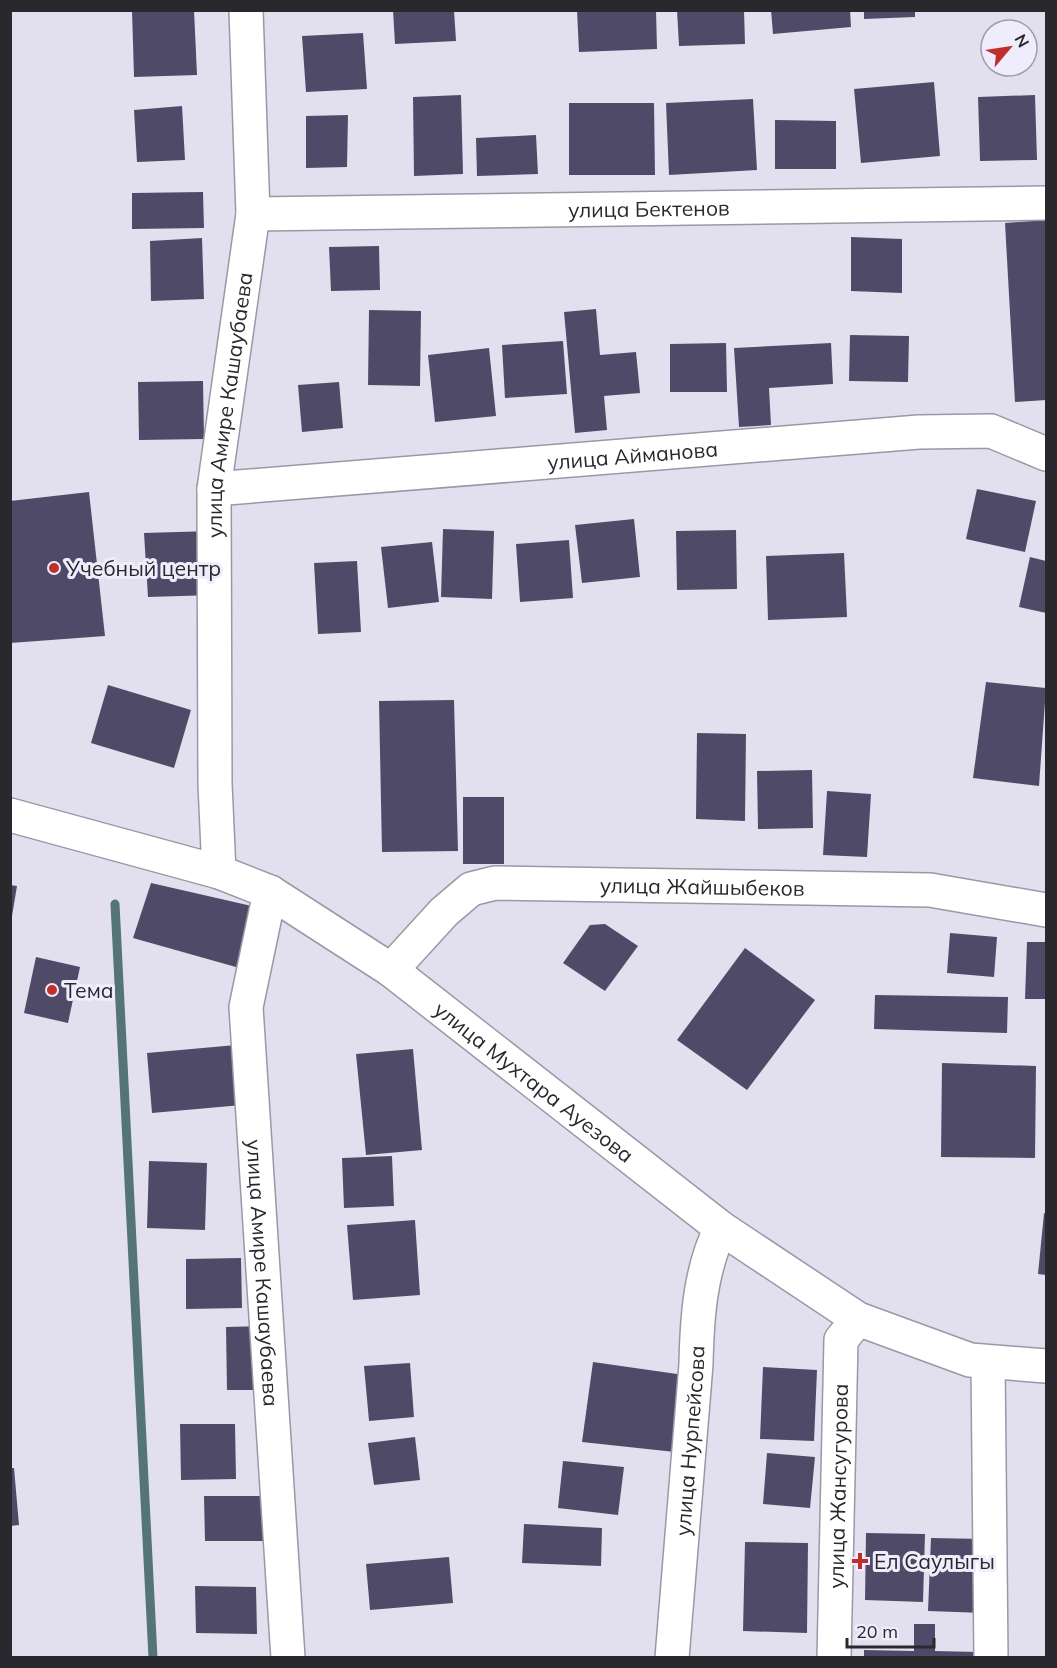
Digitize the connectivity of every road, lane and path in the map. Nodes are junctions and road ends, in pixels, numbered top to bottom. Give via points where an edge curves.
1 (246, 10) edge
2 (1047, 203) edge
3 (253, 214) junction
4 (1047, 454) edge
5 (214, 489) junction
6 (10, 815) edge
7 (219, 872) junction
8 (270, 892) junction
9 (1047, 910) edge
10 (391, 970) junction
11 (721, 1228) junction
12 (858, 1319) junction
13 (988, 1362) junction
14 (1047, 1366) edge
15 (288, 1658) edge
16 (672, 1658) edge
17 (834, 1658) edge
18 (991, 1658) edge

1 - 3 street, улица Амире Кашаубаева
2 - 3 street, улица Бектенов
3 - 5 street, улица Амире Кашаубаева
4 - 5 street, улица Айманова via 991,431 919,432
5 - 7 street, улица Амире Кашаубаева
6 - 7 street, улица Мухтара Ауезова
7 - 8 street, улица Мухтара Ауезова
8 - 10 street, улица Мухтара Ауезова
8 - 15 street, улица Амире Кашаубаева via 246,1007
9 - 10 street, улица Жайшыбеков via 930,890 495,883 471,889 444,912
10 - 11 street, улица Мухтара Ауезова
11 - 12 street, улица Мухтара Ауезова
11 - 16 street, улица Нурпейсова via 711,1247 697,1318
12 - 13 street, улица Мухтара Ауезова via 970,1360
12 - 17 street, улица Жансугурова via 841,1340
13 - 14 street, улица Мухтара Ауезова
13 - 18 street

